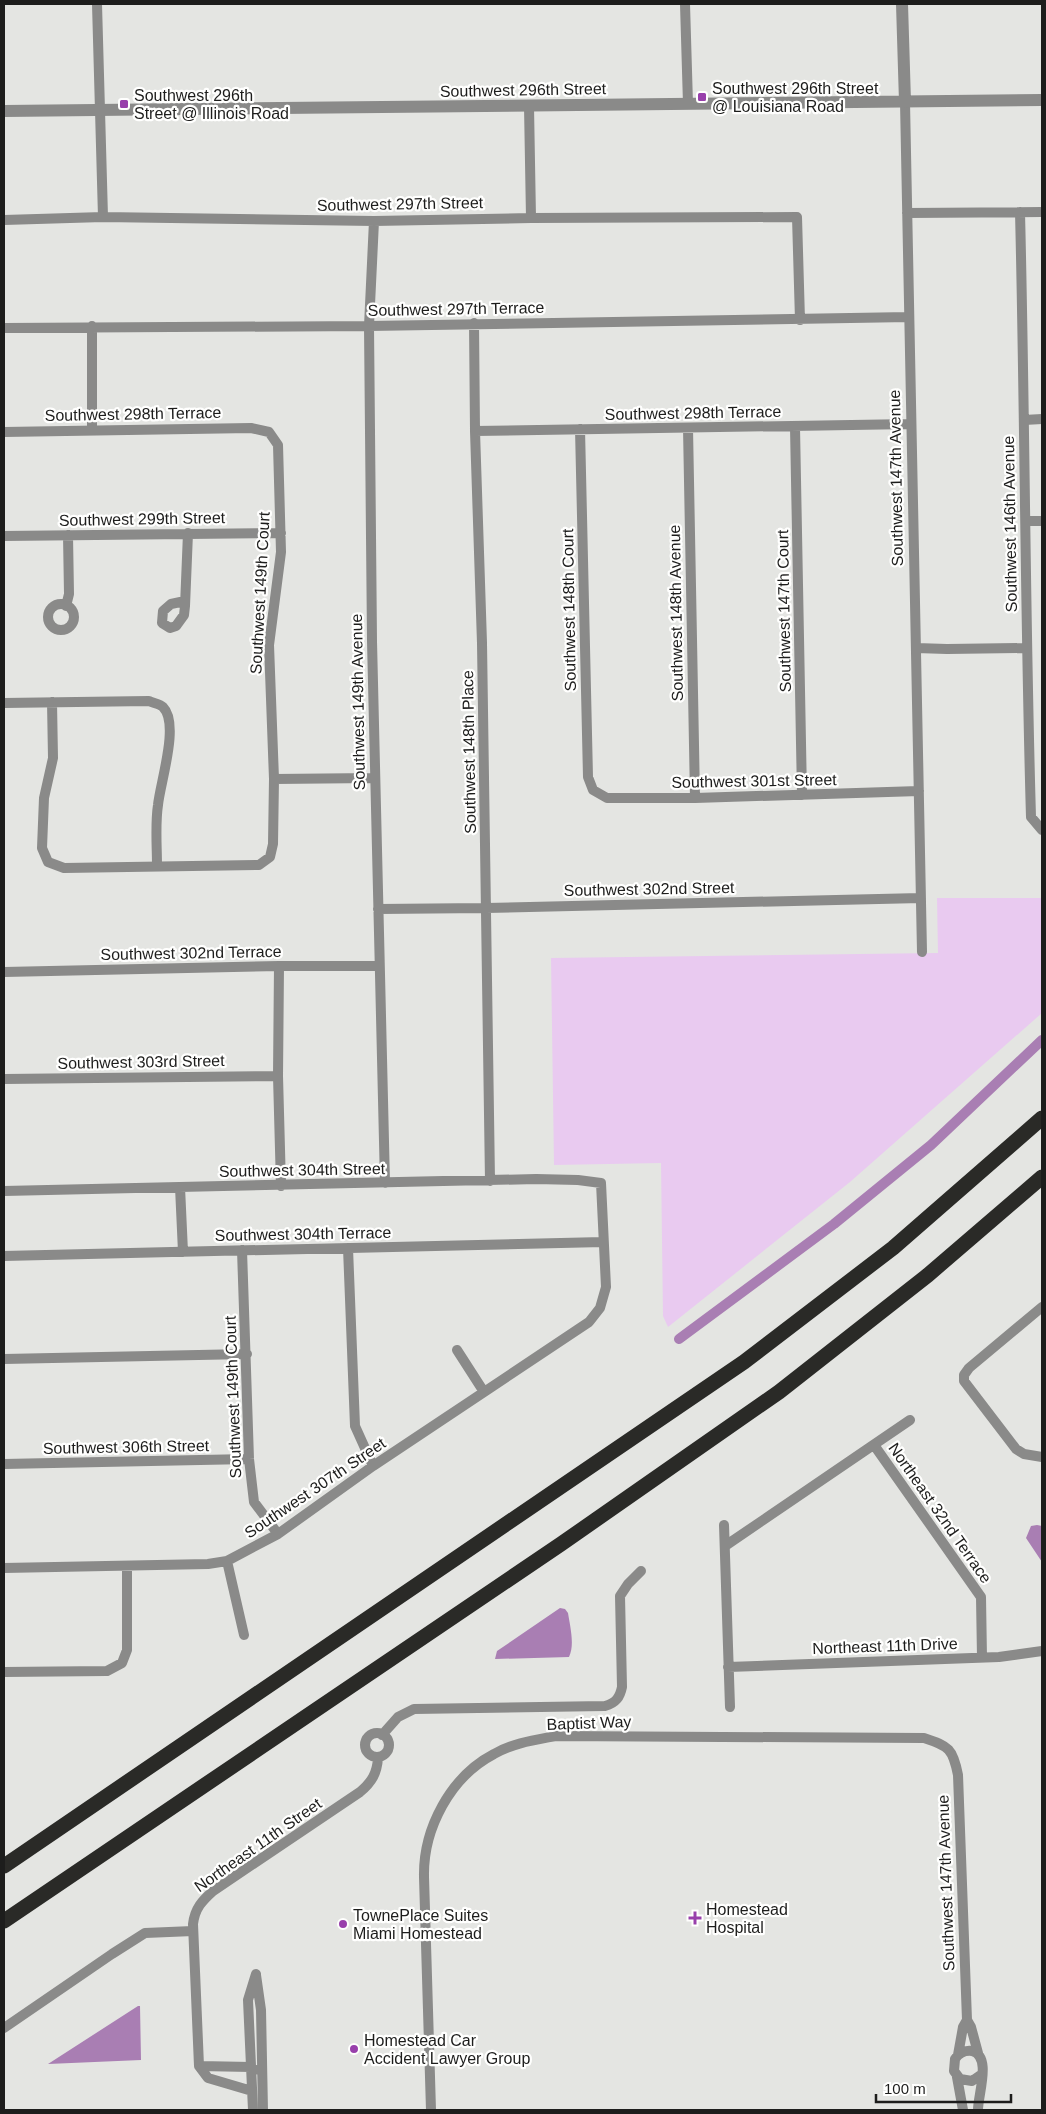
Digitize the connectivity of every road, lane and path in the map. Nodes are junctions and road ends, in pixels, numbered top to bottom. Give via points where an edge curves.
1 (97, 4) edge
2 (685, 4) edge
3 (902, 4) edge
4 (1042, 100) edge
5 (905, 102) junction
6 (688, 104) junction
7 (529, 106) junction
8 (4, 110) edge
9 (100, 110) junction
10 (1020, 212) junction
11 (1042, 212) edge
12 (907, 213) junction
13 (103, 218) junction
14 (530, 218) junction
15 (4, 220) edge
16 (374, 221) junction
17 (909, 317) junction
18 (800, 320) junction
19 (474, 323) junction
20 (92, 326) junction
21 (369, 326) junction
22 (4, 328) edge
23 (1042, 419) edge
24 (1024, 420) junction
25 (911, 424) junction
26 (795, 427) junction
27 (688, 428) junction
28 (262, 429) joint
29 (580, 429) junction
30 (92, 430) junction
31 (475, 431) junction
32 (4, 432) edge
33 (1027, 521) junction
34 (1042, 521) edge
35 (188, 533) junction
36 (281, 533) junction
37 (68, 535) junction
38 (4, 536) edge
39 (185, 601) dead end
40 (66, 606) dead end
41 (916, 648) junction
42 (1026, 648) junction
43 (4, 702) edge
44 (52, 702) junction
45 (374, 778) junction
46 (274, 779) junction
47 (593, 790) joint
48 (919, 791) junction
49 (802, 795) junction
50 (695, 798) junction
51 (1042, 830) edge
52 (157, 866) junction
53 (921, 898) junction
54 (486, 908) junction
55 (378, 909) junction
56 (922, 952) dead end
57 (279, 966) junction
58 (379, 966) junction
59 (4, 972) edge
60 (278, 1076) junction
61 (4, 1079) edge
62 (1042, 1118) edge
63 (1042, 1177) edge
64 (490, 1181) junction
65 (385, 1183) junction
66 (281, 1186) junction
67 (180, 1187) junction
68 (4, 1191) edge
69 (603, 1242) junction
70 (348, 1248) junction
71 (242, 1250) junction
72 (183, 1252) junction
73 (4, 1256) edge
74 (1042, 1307) edge
75 (457, 1350) dead end
76 (247, 1354) junction
77 (4, 1359) edge
78 (484, 1392) junction
79 (910, 1420) dead end
80 (874, 1445) junction
81 (1042, 1457) edge
82 (249, 1460) junction
83 (4, 1464) edge
84 (373, 1466) junction
85 (724, 1525) dead end
86 (278, 1534) junction
87 (725, 1546) junction
88 (227, 1561) junction
89 (126, 1566) junction
90 (4, 1568) edge
91 (641, 1571) dead end
92 (244, 1635) dead end
93 (1042, 1650) edge
94 (982, 1658) junction
95 (728, 1667) junction
96 (4, 1672) edge
97 (730, 1707) dead end
98 (382, 1735) junction
99 (947, 1748) joint
100 (378, 1758) junction
101 (4, 1866) edge
102 (4, 1921) edge
103 (194, 1930) junction
104 (967, 2020) junction
105 (4, 2028) edge
106 (978, 2054) junction
107 (958, 2055) junction
108 (199, 2066) junction
109 (224, 2067) junction
110 (251, 2067) junction
111 (982, 2074) junction
112 (957, 2076) junction
113 (218, 2082) junction
114 (263, 2082) junction
115 (252, 2091) junction
116 (253, 2110) edge
117 (263, 2110) edge
118 (431, 2110) edge
119 (963, 2110) edge
120 (978, 2110) edge

1 - 9 street
2 - 6 street
3 - 5 street, Southwest 147th Avenue
4 - 5 street, Southwest 296th Street
5 - 6 street, Southwest 296th Street
5 - 12 street, Southwest 147th Avenue
6 - 7 street, Southwest 296th Street
7 - 9 street, Southwest 296th Street
7 - 14 street
8 - 9 street, Southwest 296th Street
9 - 13 street
10 - 11 street
10 - 12 street
10 - 24 street, Southwest 146th Avenue
12 - 17 street, Southwest 147th Avenue
13 - 15 street, Southwest 297th Street
13 - 16 street, Southwest 297th Street
14 - 16 street, Southwest 297th Street
14 - 18 street, Southwest 297th Street via 797,218
16 - 21 street, Southwest 149th Avenue
17 - 18 street, Southwest 297th Terrace
17 - 25 street, Southwest 147th Avenue
18 - 19 street, Southwest 297th Terrace
19 - 21 street, Southwest 297th Terrace
19 - 31 street, Southwest 148th Place
20 - 21 street, Southwest 297th Terrace
20 - 22 street, Southwest 297th Terrace
20 - 30 street
21 - 45 street, Southwest 149th Avenue
23 - 24 street
24 - 33 street, Southwest 146th Avenue
25 - 26 street, Southwest 298th Terrace
25 - 41 street, Southwest 147th Avenue
26 - 27 street, Southwest 298th Terrace
26 - 49 street, Southwest 147th Court
27 - 29 street, Southwest 298th Terrace
27 - 50 street, Southwest 148th Avenue
28 - 30 street, Southwest 298th Terrace
28 - 36 street, Southwest 149th Court via 273,436 278,445
29 - 31 street, Southwest 298th Terrace
29 - 47 street, Southwest 148th Court via 588,777
30 - 32 street, Southwest 298th Terrace
31 - 54 street, Southwest 148th Place
33 - 34 street
33 - 42 street, Southwest 146th Avenue
35 - 36 street, Southwest 299th Street
35 - 37 street, Southwest 299th Street
35 - 39 street
36 - 46 street, Southwest 149th Court via 270,645
37 - 38 street, Southwest 299th Street
37 - 40 street via 70,594
41 - 42 street
41 - 48 street, Southwest 147th Avenue
42 - 51 street, Southwest 146th Avenue via 1031,817
43 - 44 street
44 - 52 street via 53,758 44,798 42,848 48,862 64,868
44 - 52 street via 149,701 163,706 168,716 169,737 157,806
45 - 46 street
45 - 55 street, Southwest 149th Avenue
46 - 52 street, Southwest 149th Court via 270,857 259,865
47 - 50 street, Southwest 301st Street via 607,798
48 - 49 street, Southwest 301st Street
48 - 53 street, Southwest 147th Avenue
49 - 50 street, Southwest 301st Street
53 - 54 street, Southwest 302nd Street
53 - 56 street, Southwest 147th Avenue
54 - 55 street, Southwest 302nd Street
54 - 64 street, Southwest 148th Place
55 - 58 street, Southwest 149th Avenue
57 - 58 street, Southwest 302nd Terrace
57 - 59 street, Southwest 302nd Terrace
57 - 60 street
58 - 65 street, Southwest 149th Avenue
60 - 61 street, Southwest 303rd Street
60 - 66 street
62 - 101 highway via 893,1248 744,1362
63 - 102 highway via 928,1275 779,1392 561,1544
64 - 65 street, Southwest 304th Street
64 - 69 street, Southwest 304th Street via 578,1180 601,1183
65 - 66 street, Southwest 304th Street
66 - 67 street, Southwest 304th Street
67 - 68 street, Southwest 304th Street
67 - 72 street
69 - 70 street, Southwest 304th Terrace
69 - 78 street, Southwest 307th Street via 606,1287 600,1308 589,1322
70 - 71 street, Southwest 304th Terrace
70 - 84 street via 355,1426
71 - 72 street, Southwest 304th Terrace
71 - 76 street, Southwest 149th Court
72 - 73 street, Southwest 304th Terrace
74 - 81 street via 969,1368 964,1376 1016,1449
75 - 78 street
76 - 77 street
76 - 82 street, Southwest 149th Court
78 - 84 street, Southwest 307th Street
79 - 80 street
80 - 87 street
80 - 94 street, Northeast 32nd Terrace via 981,1597
82 - 83 street, Southwest 306th Street
82 - 86 street, Southwest 149th Court via 254,1502
84 - 86 street, Southwest 307th Street
85 - 87 street
86 - 88 street, Southwest 307th Street
87 - 95 street
88 - 89 street, Southwest 307th Street
88 - 92 street
89 - 90 street, Southwest 307th Street
89 - 96 street via 127,1650 122,1663 107,1671
91 - 98 street via 620,1596 622,1687 615,1702 605,1706 414,1709 398,1717
93 - 94 street, Northeast 11th Drive
94 - 95 street, Northeast 11th Drive
95 - 97 street
98 - 100 street, Northeast 11th Street via 387,1738 389,1747 386,1754
98 - 100 street via 373,1734 365,1742 367,1753
99 - 104 street, Southwest 147th Avenue via 955,1758 958,1775
99 - 118 street, Baptist Way via 924,1738 556,1736 502,1750 468,1772 434,1822 424,1866
100 - 103 street, Northeast 11th Street via 372,1780 360,1792 204,1899 195,1912
103 - 105 street via 146,1933
103 - 108 street, Northeast 11th Street
104 - 106 street, Southwest 147th Avenue
104 - 107 street, Southwest 147th Avenue
106 - 107 street via 969,2051
106 - 111 street via 984,2063
107 - 112 street via 953,2067
108 - 109 street
108 - 113 street via 208,2078
109 - 110 street
109 - 113 street via 217,2074
110 - 114 street
110 - 114 street via 248,2000 256,1974
110 - 115 street
111 - 112 street via 972,2081 964,2081
111 - 120 street
112 - 119 street
113 - 115 street
114 - 117 street
115 - 116 street

